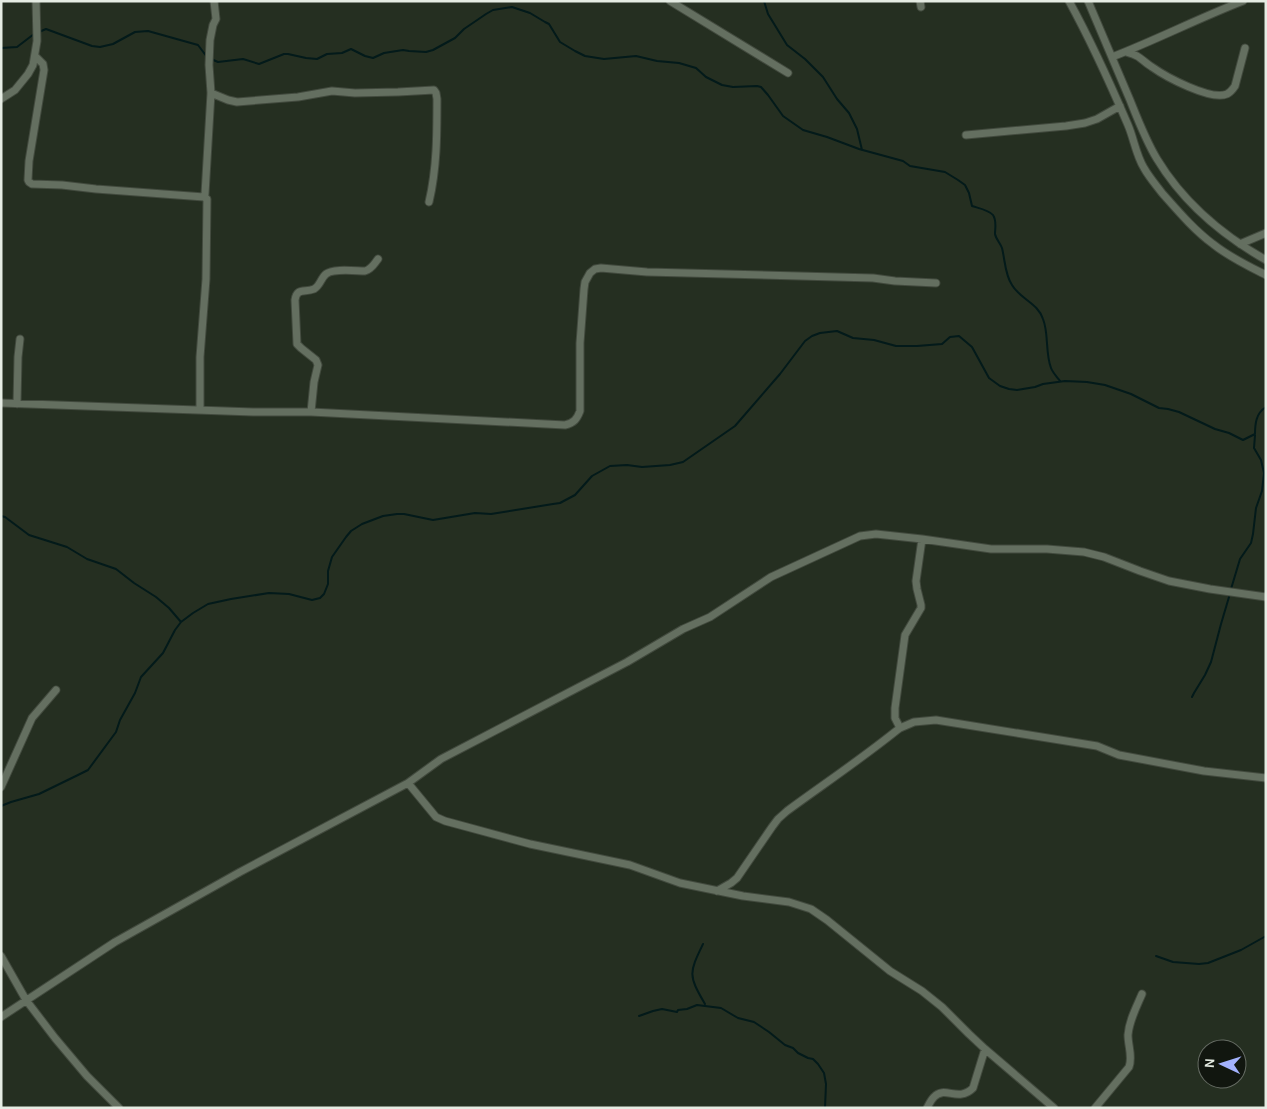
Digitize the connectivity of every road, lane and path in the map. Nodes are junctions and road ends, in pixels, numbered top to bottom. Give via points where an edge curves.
1 (36, 1) edge
2 (214, 1) edge
3 (670, 1) edge
4 (1069, 1) edge
5 (1088, 1) edge
6 (1243, 1) edge
7 (1245, 48) dead end
8 (1126, 52) junction
9 (35, 56) junction
10 (1112, 57) junction
11 (788, 72) dead end
12 (211, 93) junction
13 (1, 99) edge
14 (1120, 106) junction
15 (966, 135) dead end
16 (204, 197) junction
17 (428, 202) dead end
18 (1266, 233) edge
19 (1240, 244) junction
20 (378, 259) dead end
21 (1266, 260) edge
22 (1266, 275) edge
23 (936, 283) dead end
24 (20, 339) dead end
25 (1, 403) edge
26 (17, 404) junction
27 (200, 410) junction
28 (311, 412) junction
29 (922, 539) junction
30 (1266, 597) edge
31 (56, 690) dead end
32 (900, 728) junction
33 (1266, 778) edge
34 (408, 783) junction
35 (1, 786) edge
36 (717, 891) junction
37 (1, 956) edge
38 (1142, 994) dead end
39 (26, 1000) junction
40 (1, 1017) edge
41 (985, 1049) junction
42 (119, 1108) edge
43 (927, 1108) edge
44 (1054, 1108) edge
45 (1095, 1108) edge

1 - 9 street
2 - 12 street via 216,20 210,40 209,65
3 - 11 street
4 - 14 street
5 - 10 street
6 - 8 street
7 - 8 street via 1235,86 1222,95 1180,83
8 - 10 street
9 - 13 street via 22,82
9 - 16 street via 44,70 29,161 29,182
10 - 19 street via 1146,139 1164,169 1190,202
12 - 16 street
12 - 17 street via 237,102 332,91 434,90 437,144
14 - 15 street via 1085,123
14 - 22 street via 1144,169 1182,216 1213,245
16 - 27 street via 208,213
18 - 19 street
19 - 21 street
20 - 28 street via 369,270 330,272 314,289 296,295 297,344 318,365
23 - 28 street via 595,269 585,282 580,343 580,411 571,424
24 - 26 street
25 - 26 street
26 - 27 street
27 - 28 street
29 - 30 street via 992,549 1084,552 1169,581
29 - 32 street via 916,581 921,608 904,635 895,708
29 - 34 street via 865,534 789,568 710,617 441,759
31 - 35 street via 32,718
32 - 33 street via 914,722 936,720 1097,746 1119,755 1204,771
32 - 36 street via 778,819 738,878
34 - 36 street via 436,817 446,821 530,844 630,865
34 - 39 street via 115,942
36 - 41 street via 789,902 811,909 942,1007
37 - 39 street
38 - 45 street via 1128,1036 1130,1064
39 - 40 street
39 - 42 street via 74,1061
41 - 43 street via 973,1088 961,1095 939,1093
41 - 44 street

